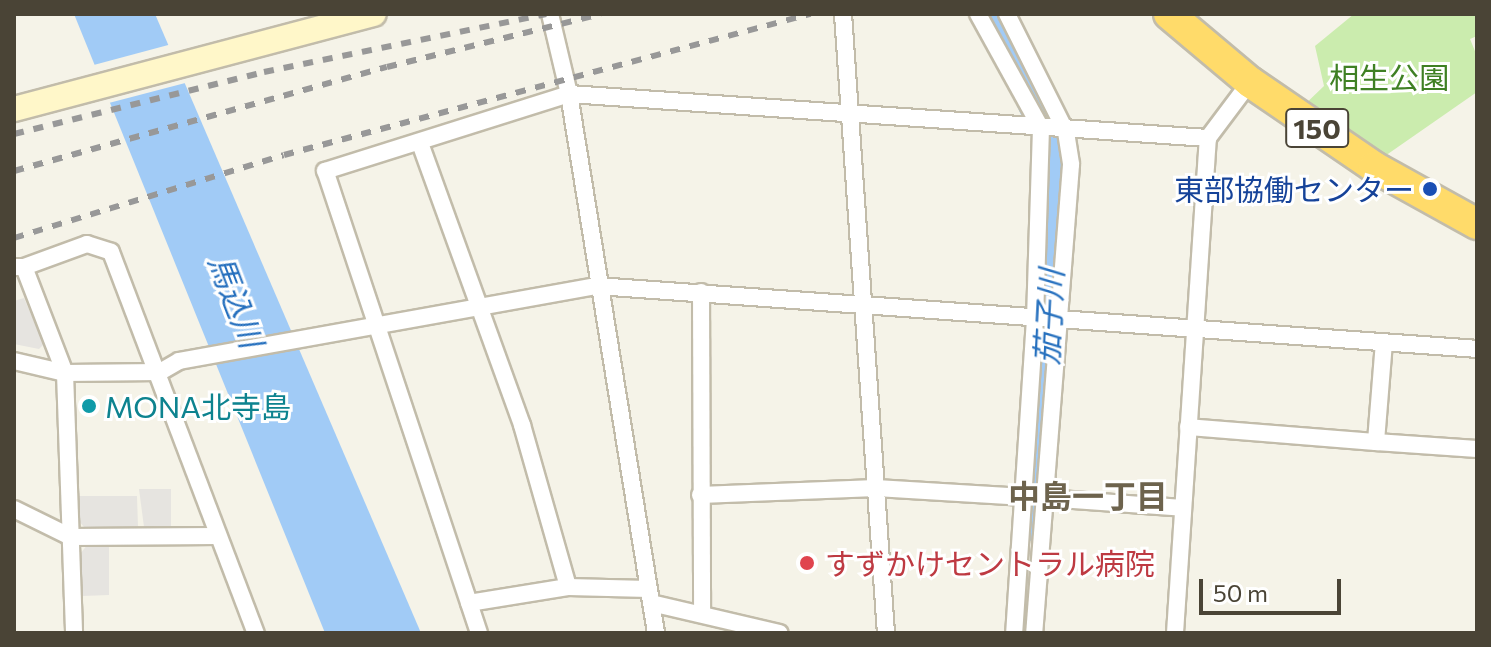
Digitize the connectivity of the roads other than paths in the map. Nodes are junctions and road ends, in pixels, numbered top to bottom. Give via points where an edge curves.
1 (374, 14) edge
2 (550, 14) edge
3 (843, 14) edge
4 (978, 14) edge
5 (1007, 14) edge
6 (1169, 14) edge
7 (1250, 82) junction
8 (569, 94) junction
9 (14, 109) edge
10 (852, 115) junction
11 (1041, 128) junction
12 (1066, 132) junction
13 (1208, 138) junction
14 (420, 143) junction
15 (1477, 224) edge
16 (19, 267) edge
17 (597, 286) junction
18 (701, 292) junction
19 (864, 306) junction
20 (479, 307) junction
21 (1035, 319) junction
22 (1060, 320) junction
23 (1195, 326) junction
24 (374, 327) junction
25 (1384, 342) junction
26 (1477, 349) edge
27 (14, 361) edge
28 (160, 372) junction
29 (65, 373) junction
30 (1188, 427) junction
31 (1376, 442) junction
32 (1477, 449) edge
33 (876, 488) junction
34 (700, 495) junction
35 (1025, 497) junction
36 (1045, 498) junction
37 (1183, 508) junction
38 (14, 509) edge
39 (217, 536) junction
40 (71, 537) junction
41 (568, 587) junction
42 (650, 596) junction
43 (469, 603) junction
44 (702, 613) junction
45 (74, 633) edge
46 (256, 633) edge
47 (479, 633) edge
48 (656, 633) edge
49 (780, 633) edge
50 (886, 633) edge
51 (1014, 633) edge
52 (1034, 633) edge
53 (1175, 633) edge

1 - 9 street
2 - 8 street
3 - 10 street
4 - 11 street
5 - 12 street
6 - 7 highway, 150
7 - 13 street
7 - 15 highway, 150 via 1374,167
8 - 10 street
8 - 14 street
8 - 17 street
10 - 11 street
10 - 19 street
11 - 12 street
11 - 21 street
12 - 13 street
12 - 22 street via 1071,165
13 - 23 street
14 - 20 street
14 - 24 street via 325,171
16 - 28 street via 87,244 107,249
16 - 29 street
17 - 18 street
17 - 20 street
17 - 42 street
18 - 19 street
18 - 34 street
19 - 21 street
19 - 33 street
20 - 24 street
20 - 41 street via 522,425
21 - 22 street
21 - 35 street
22 - 23 street
22 - 36 street
23 - 25 street
23 - 30 street
24 - 28 street via 179,361
24 - 43 street
25 - 26 street
25 - 31 street
27 - 29 street
28 - 29 street
28 - 39 street
29 - 40 street
30 - 31 street
30 - 37 street
31 - 32 street
33 - 34 street
33 - 35 street
33 - 50 street
34 - 44 street
35 - 51 street
36 - 37 street
36 - 52 street
37 - 53 street
38 - 40 street
39 - 40 street
39 - 46 street
40 - 45 street
41 - 42 street
41 - 43 street
42 - 44 street
42 - 48 street
43 - 47 street
44 - 49 street

